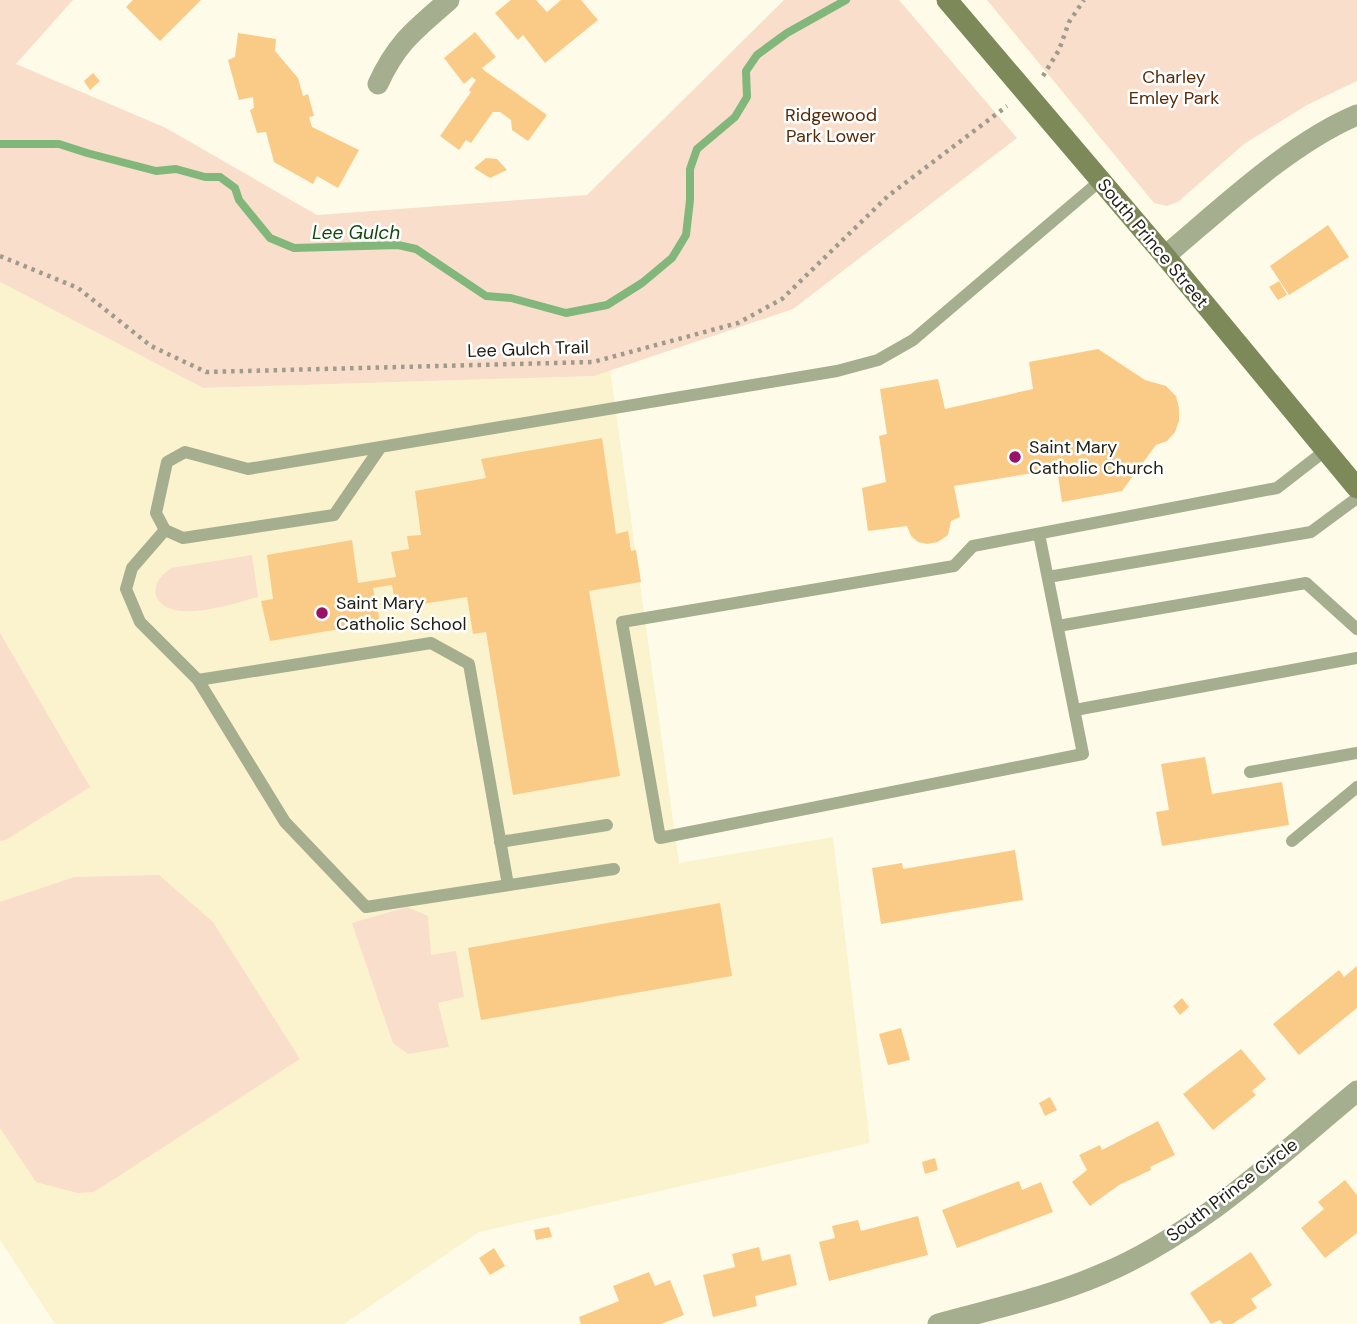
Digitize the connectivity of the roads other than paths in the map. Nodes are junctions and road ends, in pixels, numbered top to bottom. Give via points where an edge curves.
1 (449, 0) edge
2 (947, 0) edge
3 (378, 84) dead end
4 (1357, 115) edge
5 (1100, 181) junction
6 (1165, 256) junction
7 (380, 448) junction
8 (1325, 450) junction
9 (1357, 488) edge
10 (1357, 498) edge
11 (165, 530) junction
12 (1039, 534) junction
13 (1048, 577) junction
14 (1058, 626) junction
15 (1357, 629) edge
16 (1357, 658) edge
17 (198, 680) junction
18 (1075, 710) junction
19 (1357, 753) edge
20 (1251, 772) dead end
21 (1357, 787) edge
22 (607, 825) dead end
23 (1292, 841) dead end
24 (500, 842) junction
25 (614, 869) dead end
26 (508, 886) junction
27 (1357, 1091) edge
28 (938, 1324) edge

1 - 3 street via 401,43
2 - 5 street, South Prince Street
4 - 6 street via 1311,140
5 - 6 street, South Prince Street
5 - 7 lane via 913,340 878,360 837,372
6 - 8 street, South Prince Street
7 - 11 lane via 334,515 183,538
7 - 11 lane via 248,469 185,452 167,461 156,513
8 - 9 street, South Prince Street
8 - 12 lane via 1277,488
10 - 13 lane via 1311,532
11 - 17 lane via 132,568 126,589 140,622
12 - 13 lane
12 - 18 lane via 973,547 954,566 622,622 660,838 1083,754
13 - 14 lane
14 - 15 lane via 1306,583
14 - 18 lane
16 - 18 lane
17 - 24 lane via 431,643 469,664
17 - 26 lane via 285,822 366,907
19 - 20 lane
21 - 23 lane
22 - 24 lane
24 - 26 lane
25 - 26 lane
27 - 28 street, South Prince Circle via 1238,1190 1167,1241 1102,1275

